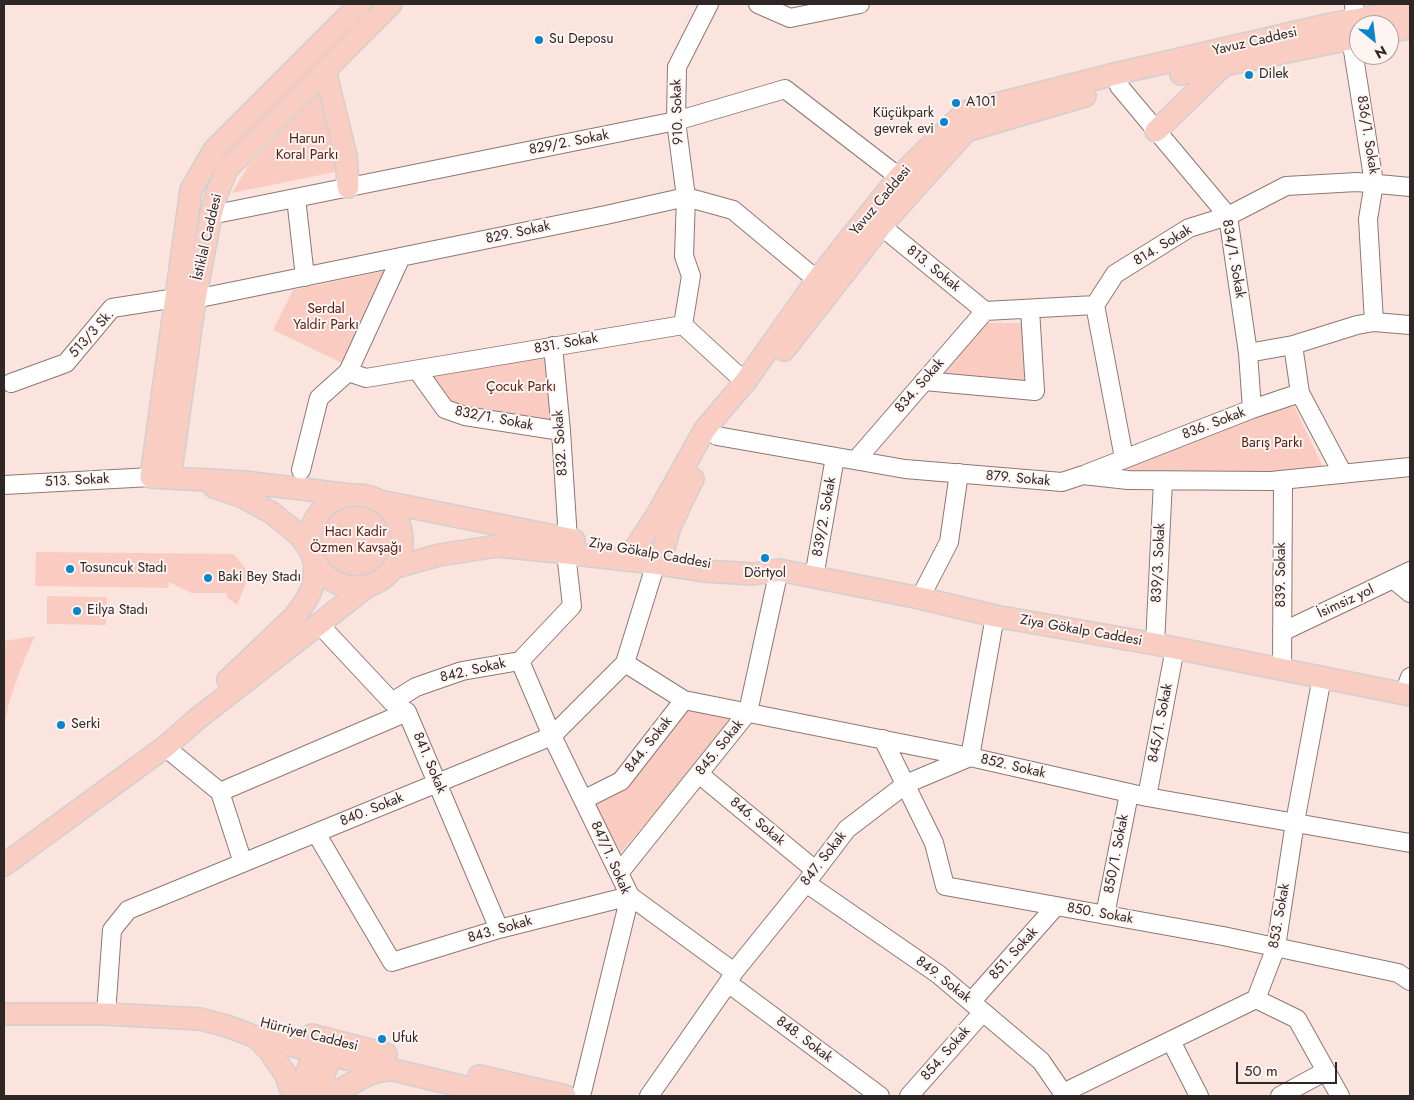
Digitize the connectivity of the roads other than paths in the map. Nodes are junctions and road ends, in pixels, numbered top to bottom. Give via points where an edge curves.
1 (360, 4) edge
2 (392, 4) edge
3 (709, 4) edge
4 (758, 4) edge
5 (860, 4) edge
6 (1410, 10) edge
7 (1392, 15) edge
8 (1349, 25) edge
9 (1349, 27) edge
10 (1224, 65) junction
11 (1360, 65) edge
12 (325, 70) junction
13 (1117, 80) junction
14 (676, 121) junction
15 (1156, 131) junction
16 (898, 177) junction
17 (1374, 183) junction
18 (348, 187) junction
19 (1410, 187) edge
20 (296, 198) junction
21 (686, 198) junction
22 (210, 215) junction
23 (1228, 216) junction
24 (881, 226) junction
25 (402, 257) junction
26 (305, 277) junction
27 (817, 280) junction
28 (185, 298) junction
29 (1095, 305) junction
30 (1030, 309) junction
31 (985, 312) junction
32 (1374, 322) junction
33 (683, 325) junction
34 (1410, 325) edge
35 (1293, 345) junction
36 (553, 346) junction
37 (1248, 353) junction
38 (417, 370) junction
39 (348, 372) junction
40 (924, 381) junction
41 (745, 382) junction
42 (11, 383) dead end
43 (1300, 393) junction
44 (1252, 409) junction
45 (561, 431) junction
46 (717, 436) junction
47 (835, 457) junction
48 (1124, 458) junction
49 (856, 460) junction
50 (1410, 467) edge
51 (301, 470) dead end
52 (959, 473) junction
53 (1343, 474) junction
54 (1083, 475) junction
55 (160, 477) junction
56 (1283, 480) junction
57 (1163, 481) junction
58 (4, 485) edge
59 (351, 495) junction
60 (380, 501) junction
61 (557, 545) junction
62 (631, 555) junction
63 (313, 557) junction
64 (659, 559) junction
65 (393, 568) junction
66 (779, 570) junction
67 (1410, 571) edge
68 (814, 577) junction
69 (1393, 580) junction
70 (369, 585) junction
71 (648, 590) junction
72 (1410, 593) edge
73 (920, 598) junction
74 (995, 616) junction
75 (319, 624) junction
76 (1282, 632) junction
77 (1165, 646) junction
78 (520, 661) junction
79 (625, 663) junction
80 (1282, 669) junction
81 (1322, 677) junction
82 (1408, 689) edge
83 (684, 700) junction
84 (392, 702) junction
85 (407, 712) junction
86 (748, 712) junction
87 (197, 719) junction
88 (552, 736) junction
89 (883, 739) junction
90 (165, 747) junction
91 (970, 757) junction
92 (699, 774) junction
93 (437, 783) junction
94 (906, 784) junction
95 (220, 792) junction
96 (1129, 794) junction
97 (1147, 798) junction
98 (584, 800) junction
99 (1295, 822) junction
100 (316, 833) junction
101 (1410, 843) edge
102 (243, 863) junction
103 (4, 864) edge
104 (619, 873) junction
105 (810, 877) junction
106 (630, 896) junction
107 (1056, 906) junction
108 (1105, 915) junction
109 (499, 929) junction
110 (1276, 948) junction
111 (731, 977) junction
112 (1410, 981) edge
113 (1256, 999) junction
114 (977, 1007) junction
115 (4, 1014) edge
116 (106, 1014) junction
117 (200, 1020) junction
118 (256, 1037) junction
119 (1171, 1041) junction
120 (324, 1046) junction
121 (389, 1069) junction
122 (1326, 1071) junction
123 (1064, 1095) edge
124 (293, 1096) edge
125 (300, 1096) edge
126 (317, 1096) edge
127 (333, 1096) edge
128 (502, 1096) edge
129 (565, 1096) edge
130 (581, 1096) edge
131 (649, 1096) edge
132 (880, 1096) edge
133 (909, 1096) edge
134 (1199, 1096) edge
135 (1280, 1096) edge
136 (1340, 1096) edge

1 - 28 main road, İstiklal Caddesi via 214,150 191,190
2 - 12 main road, İstiklal Caddesi
3 - 14 street, 910. Sokak via 677,67
4 - 5 street via 790,18
6 - 7 main road, Yavuz Caddesi
8 - 13 main road, Yavuz Caddesi via 1331,24
9 - 10 main road, Yavuz Caddesi
10 - 13 main road, Yavuz Caddesi
10 - 15 main road
11 - 17 street, 836/1. Sokak
12 - 18 main road via 346,156
12 - 22 main road, İstiklal Caddesi via 227,169
13 - 15 street, 834/1. Sokak
13 - 16 main road, Yavuz Caddesi via 965,112
13 - 24 main road, Yavuz Caddesi via 966,131
14 - 16 street, 829/2. Sokak via 785,89
14 - 18 street, 829/2. Sokak
14 - 21 street, 910. Sokak
15 - 23 street, 834/1. Sokak
16 - 27 main road, Yavuz Caddesi
17 - 19 street, 814. Sokak
17 - 23 street, 814. Sokak via 1286,186
17 - 32 street, 836/1. Sokak via 1368,219
18 - 20 street, 829/2. Sokak
20 - 22 street, 829/2. Sokak
20 - 26 street
21 - 25 street, 829. Sokak
21 - 27 street, 829. Sokak via 732,210
21 - 33 street, 910. Sokak via 684,256 691,276
22 - 28 main road, İstiklal Caddesi
23 - 29 street, 814. Sokak via 1188,228 1115,274
23 - 37 street, 834/1. Sokak
24 - 31 street, 813. Sokak
24 - 46 main road, Yavuz Caddesi
25 - 26 street, 829. Sokak
25 - 39 street
26 - 28 street, 829. Sokak
27 - 41 main road, Yavuz Caddesi
28 - 42 street, 513/3 Sk. via 112,308 66,363
28 - 55 main road, İstiklal Caddesi
29 - 30 street
29 - 48 street
30 - 31 street
30 - 40 street via 1035,391
31 - 40 street, 834. Sokak
32 - 34 street
32 - 35 street
33 - 36 street, 831. Sokak
33 - 41 street
35 - 37 street
35 - 43 street
36 - 38 street, 831. Sokak
36 - 45 street, 832. Sokak
37 - 44 street, 834/1. Sokak
38 - 39 street, 831. Sokak via 366,378
38 - 45 street, 832/1. Sokak via 445,409 465,416
39 - 51 street via 319,398
40 - 49 street, 834. Sokak
41 - 62 main road, Yavuz Caddesi via 705,430
43 - 44 street, 836. Sokak
43 - 53 street
44 - 48 street, 836. Sokak
45 - 61 street, 832. Sokak
46 - 47 street, 879. Sokak
46 - 64 main road, Yavuz Caddesi via 683,498
47 - 49 street, 879. Sokak
47 - 68 street, 839/2. Sokak
48 - 54 street, 836. Sokak
49 - 52 street, 879. Sokak via 905,469
50 - 53 street, 879. Sokak
52 - 54 street, 879. Sokak via 1062,482
52 - 73 street via 949,542
53 - 56 street, 879. Sokak
54 - 57 street, 879. Sokak
55 - 58 street, 513. Sokak
55 - 59 main road via 244,482
55 - 63 main road via 216,487 243,497 272,513 299,535
56 - 57 street, 879. Sokak
56 - 76 street, 839. Sokak
57 - 77 street, 839/3. Sokak
59 - 60 main road
59 - 63 main road via 323,507 314,520 310,535
60 - 61 main road
60 - 65 main road via 392,511 401,532 400,554
61 - 62 main road, Ziya Gökalp Caddesi
61 - 65 main road via 498,546 439,554
61 - 78 street, 842. Sokak via 572,606
62 - 64 main road, Ziya Gökalp Caddesi
62 - 71 street
63 - 70 main road via 325,576 338,584 353,587
63 - 87 main road via 314,582 303,605 212,695
64 - 66 main road, Ziya Gökalp Caddesi via 694,560 753,574
64 - 71 street, 840. Sokak
65 - 70 main road via 383,579
66 - 68 main road, Ziya Gökalp Caddesi
66 - 86 street, 845. Sokak
67 - 69 street, İsimsiz yol
68 - 73 main road, Ziya Gökalp Caddesi
69 - 72 street
69 - 76 street, İsimsiz yol
70 - 75 main road
71 - 79 street, 840. Sokak
73 - 74 main road, Ziya Gökalp Caddesi
74 - 77 main road, Ziya Gökalp Caddesi
74 - 91 street
75 - 84 street
75 - 87 main road
76 - 80 street, 839. Sokak
77 - 80 main road, Ziya Gökalp Caddesi
77 - 97 street, 845/1. Sokak
78 - 84 street, 842. Sokak via 462,671 416,687
78 - 88 street, 847/1. Sokak
79 - 83 street, 852. Sokak
79 - 88 street, 840. Sokak
80 - 81 main road, Ziya Gökalp Caddesi
81 - 82 main road, Ziya Gökalp Caddesi
81 - 99 street, 853. Sokak
83 - 86 street, 852. Sokak
83 - 98 street, 844. Sokak via 621,781
84 - 85 street
85 - 93 street, 841. Sokak
85 - 95 street
86 - 89 street, 852. Sokak
86 - 92 street, 845. Sokak
87 - 90 main road
88 - 93 street, 840. Sokak
88 - 98 street, 847/1. Sokak
89 - 91 street, 852. Sokak
89 - 94 street, 850. Sokak
90 - 95 street
90 - 103 main road
91 - 94 street, 847. Sokak
91 - 96 street, 852. Sokak
92 - 104 street, 845. Sokak
92 - 105 street, 846. Sokak
93 - 100 street, 840. Sokak
93 - 109 street, 841. Sokak
94 - 105 street, 847. Sokak via 847,828
94 - 107 street, 850. Sokak via 934,843 944,886
95 - 102 street
96 - 97 street, 852. Sokak
96 - 108 street, 850/1. Sokak
97 - 99 street, 852. Sokak
98 - 104 street, 847/1. Sokak
99 - 101 street, 852. Sokak
99 - 110 street, 853. Sokak
100 - 102 street, 840. Sokak
100 - 109 street, 843. Sokak via 392,962
102 - 116 street, 840. Sokak via 128,910 112,930
104 - 106 street, 847/1. Sokak
105 - 111 street, 847. Sokak
105 - 114 street, 849. Sokak
106 - 109 street, 843. Sokak
106 - 111 street
106 - 130 street, 847/1. Sokak
107 - 108 street, 850. Sokak
107 - 114 street, 851. Sokak
108 - 110 street, 850. Sokak
110 - 112 street, 850. Sokak via 1398,973
110 - 113 street, 853. Sokak
111 - 131 street, 847. Sokak
111 - 132 street, 848. Sokak
113 - 119 street
113 - 122 street via 1297,1019
114 - 123 street, 849. Sokak via 1041,1061
114 - 133 street, 854. Sokak
115 - 116 main road, Hürriyet Caddesi
116 - 117 main road, Hürriyet Caddesi
117 - 118 main road, Hürriyet Caddesi
117 - 120 main road, Hürriyet Caddesi via 224,1014
118 - 120 main road, Hürriyet Caddesi
118 - 124 main road via 286,1075
119 - 123 street
119 - 134 street
120 - 121 main road, Hürriyet Caddesi
120 - 125 main road
120 - 126 main road
120 - 129 main road, Hürriyet Caddesi
121 - 127 main road via 365,1076
121 - 128 main road, Hürriyet Caddesi
122 - 135 street
122 - 136 street

